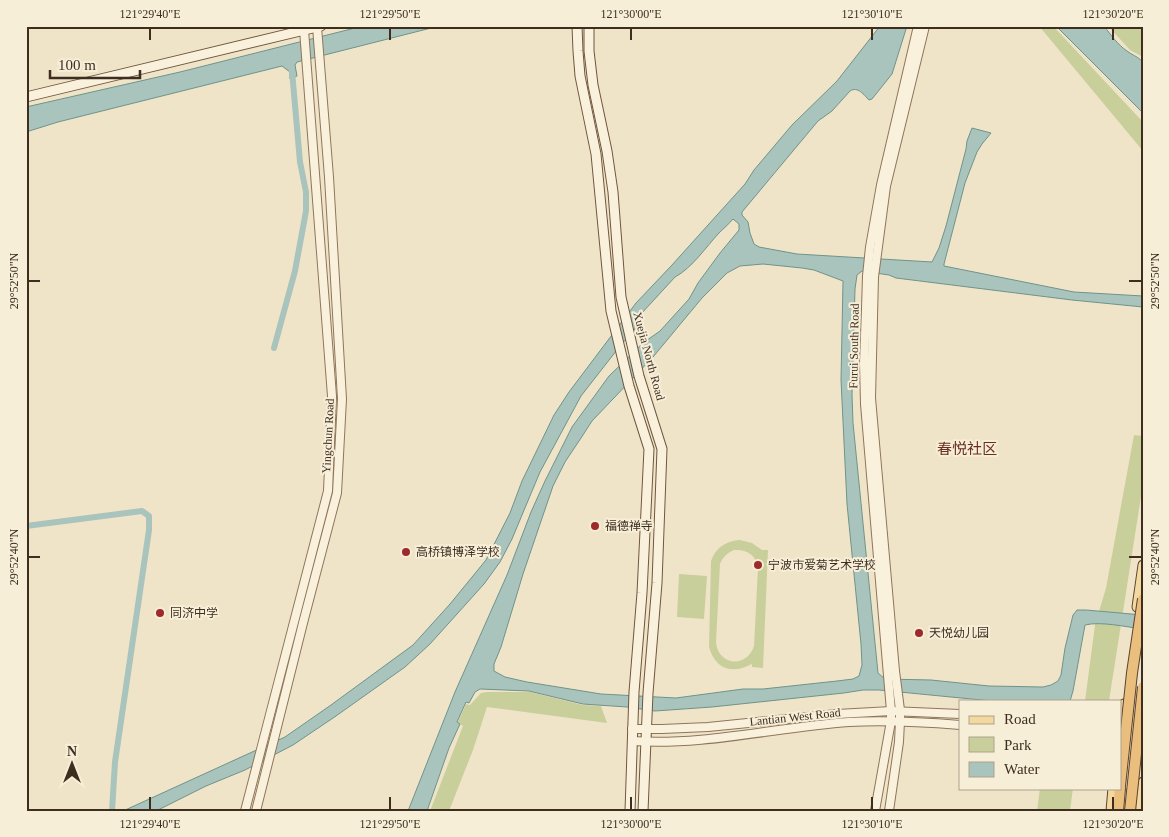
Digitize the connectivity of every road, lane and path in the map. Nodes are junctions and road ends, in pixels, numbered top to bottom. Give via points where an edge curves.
1 (577, 26) edge
2 (589, 26) edge
3 (918, 26) edge
4 (925, 26) edge
5 (319, 27) edge
6 (304, 30) junction
7 (26, 97) edge
8 (873, 251) junction
9 (1143, 565) edge
10 (1140, 603) edge
11 (1143, 687) edge
12 (894, 695) junction
13 (891, 710) junction
14 (900, 710) junction
15 (959, 714) edge
16 (1122, 715) edge
17 (891, 721) junction
18 (900, 721) junction
19 (959, 725) edge
20 (1143, 726) edge
21 (632, 729) junction
22 (1122, 729) edge
23 (646, 730) junction
24 (1122, 730) edge
25 (1143, 738) edge
26 (632, 741) junction
27 (646, 742) junction
28 (1122, 768) edge
29 (1143, 782) edge
30 (1113, 790) edge
31 (1120, 790) edge
32 (245, 811) edge
33 (256, 811) edge
34 (630, 811) edge
35 (643, 811) edge
36 (876, 811) edge
37 (889, 811) edge
38 (1110, 811) edge
39 (1118, 811) edge
40 (1130, 811) edge
41 (1139, 811) edge

1 - 21 main road, Xuejia North Road via 580,76 596,154 613,323 649,449
2 - 23 main road, Xuejia North Road via 593,85 613,192 624,310 639,376 662,449 657,583
3 - 8 street, Furui South Road via 881,185
4 - 8 street, Furui South Road
5 - 6 main road
5 - 33 street, Yingchun Road via 342,399 337,493
6 - 7 main road
6 - 32 street, Yingchun Road via 332,396 328,491
8 - 12 street, Furui South Road via 870,276 871,398
9 - 10 main road
10 - 16 main road
10 - 28 highway, bridge
11 - 40 highway, bridge
12 - 13 street
12 - 14 street
13 - 14 street, Lantian West Road
13 - 17 street
13 - 23 street, Lantian West Road
14 - 15 street, Lantian West Road
14 - 18 street
17 - 18 street, Lantian West Road
17 - 27 street, Lantian West Road via 849,722 688,741
17 - 36 street
18 - 19 street, Lantian West Road
18 - 37 street
20 - 22 street
21 - 23 street, Lantian West Road
21 - 26 main road, Xuejia North Road
23 - 27 main road, Xuejia North Road
24 - 25 street
26 - 27 street, Lantian West Road
26 - 34 main road, Xuejia North Road
27 - 35 main road, Xuejia North Road
29 - 41 main road
30 - 38 main road
31 - 39 highway

